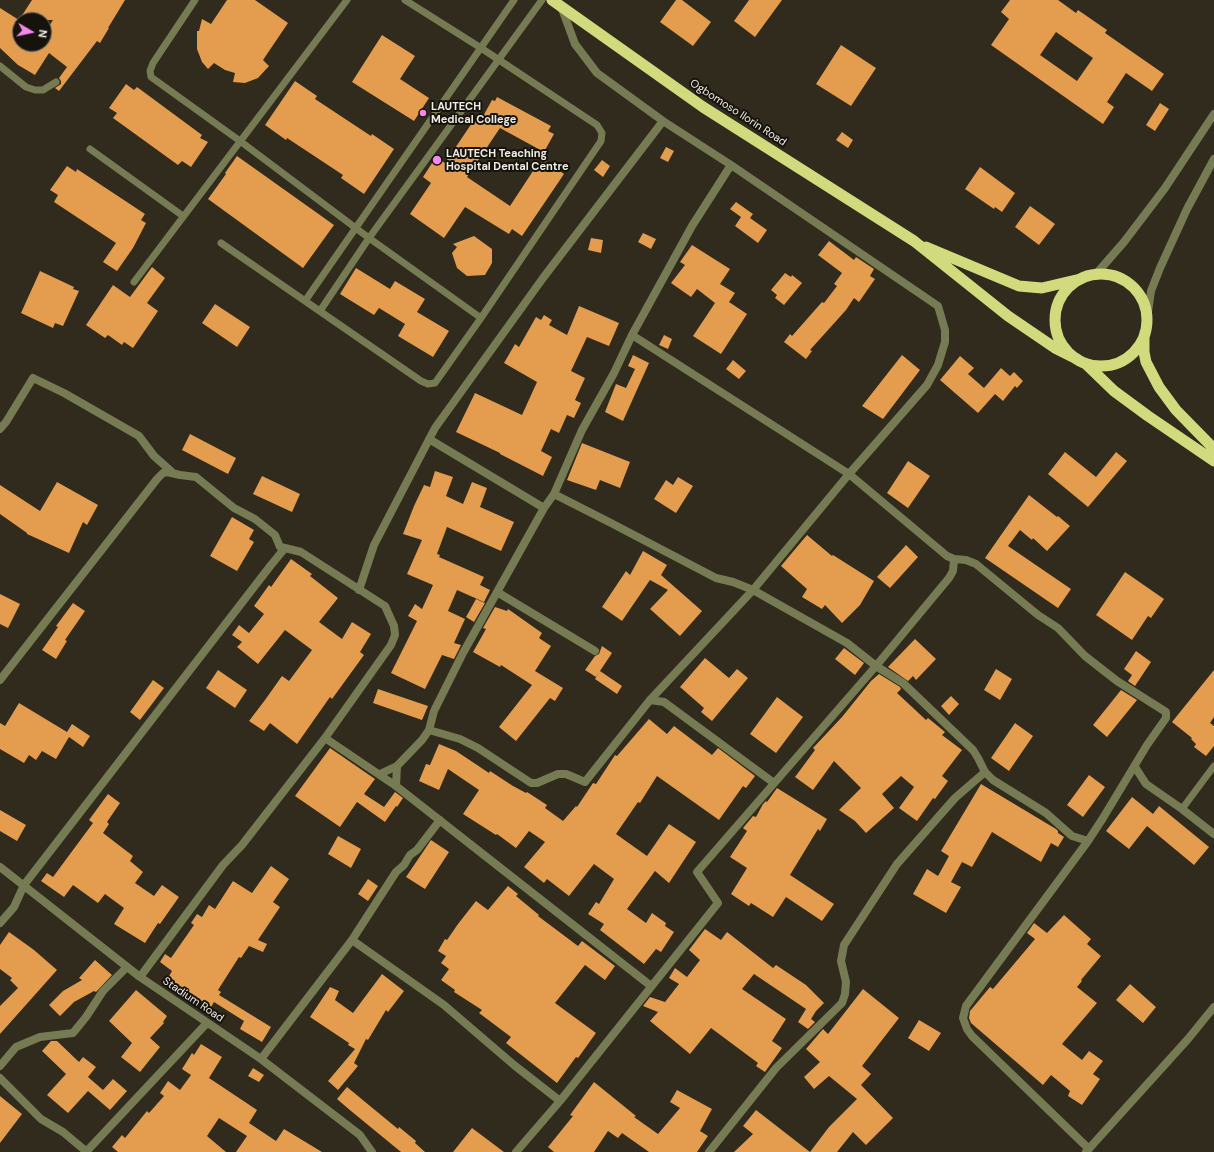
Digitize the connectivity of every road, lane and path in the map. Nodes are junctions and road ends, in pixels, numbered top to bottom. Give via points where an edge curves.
1 (195, 0) edge
2 (347, 0) edge
3 (405, 0) edge
4 (514, 0) edge
5 (542, 0) edge
6 (557, 3) edge
7 (481, 48) junction
8 (499, 60) junction
9 (0, 66) edge
10 (56, 82) dead end
11 (1214, 114) edge
12 (663, 121) junction
13 (240, 141) junction
14 (90, 149) dead end
15 (1214, 158) edge
16 (731, 165) junction
17 (183, 216) junction
18 (356, 228) junction
19 (369, 238) junction
20 (914, 242) junction
21 (221, 243) dead end
22 (1096, 274) junction
23 (1080, 279) junction
24 (134, 282) dead end
25 (305, 301) junction
26 (320, 310) junction
27 (482, 318) junction
28 (1147, 319) junction
29 (1146, 331) junction
30 (632, 335) junction
31 (1081, 361) junction
32 (0, 429) edge
33 (429, 439) junction
34 (1214, 449) edge
35 (1214, 461) edge
36 (172, 472) junction
37 (849, 474) junction
38 (554, 494) junction
39 (544, 508) junction
40 (285, 548) junction
41 (954, 559) junction
42 (359, 590) junction
43 (753, 590) junction
44 (497, 592) junction
45 (595, 651) dead end
46 (876, 666) junction
47 (0, 680) edge
48 (665, 684) junction
49 (650, 700) junction
50 (664, 702) junction
51 (429, 730) junction
52 (325, 738) junction
53 (397, 766) junction
54 (1214, 766) edge
55 (1135, 767) junction
56 (985, 772) junction
57 (380, 774) junction
58 (774, 783) junction
59 (396, 786) junction
60 (1182, 809) junction
61 (440, 820) junction
62 (1214, 834) edge
63 (1088, 842) junction
64 (0, 867) edge
65 (24, 885) junction
66 (0, 923) edge
67 (352, 940) junction
68 (127, 967) junction
69 (140, 977) junction
70 (651, 986) junction
71 (1214, 1007) edge
72 (207, 1023) junction
73 (261, 1059) junction
74 (0, 1066) edge
75 (0, 1078) edge
76 (560, 1101) junction
77 (1088, 1150) edge
78 (87, 1152) edge
79 (372, 1152) edge
80 (516, 1152) edge
81 (709, 1152) edge

1 - 13 lane via 153,63 151,77
2 - 13 lane
3 - 7 lane
4 - 7 lane
5 - 8 lane
6 - 12 street via 575,44 597,73
6 - 20 highway, Ogbomoso Ilorin Road via 703,107
7 - 8 lane
7 - 18 lane
8 - 19 lane
8 - 27 lane via 597,125 602,133 601,141
9 - 10 lane via 26,87 35,90 43,90
11 - 22 street via 1149,211
12 - 16 street
12 - 33 street via 543,278
13 - 17 lane
13 - 18 lane
14 - 17 lane
15 - 28 street via 1160,268 1151,291
16 - 30 street via 692,226
16 - 37 street via 938,306 946,342 927,386
17 - 24 lane
18 - 19 lane
18 - 25 lane
19 - 26 lane
19 - 27 lane
20 - 23 highway via 1019,286 1042,288
20 - 31 highway via 1008,316 1055,348
21 - 25 lane
22 - 23 highway
22 - 28 highway via 1111,274 1125,280 1137,290 1144,304
23 - 31 highway via 1067,288 1059,302 1055,318 1057,334 1065,348
25 - 26 lane
26 - 27 lane via 428,384 435,383
28 - 29 highway
29 - 31 highway via 1133,353 1122,360 1111,365 1098,366
29 - 34 highway via 1143,342 1146,362 1159,387 1176,410
30 - 37 street
30 - 38 street via 582,430
31 - 35 highway via 1114,391
32 - 36 street via 34,378 64,392 140,436 154,456
33 - 39 street
33 - 42 street via 374,545
36 - 40 street via 196,477 234,508 255,519 276,535 280,547
36 - 47 street via 163,473 157,479
37 - 41 street via 947,556
37 - 43 street
38 - 39 street
38 - 43 street via 716,578
39 - 44 street
40 - 42 street via 301,552
40 - 65 street
41 - 46 street via 953,571 949,578
41 - 55 street via 976,564 1038,615 1058,628 1085,656 1117,681 1166,712 1166,718
42 - 52 street via 385,606 395,635 391,645
43 - 46 street via 847,643
43 - 48 street
44 - 45 street
44 - 51 street via 437,704
46 - 56 street via 903,683 967,745
46 - 58 street
48 - 49 street
48 - 50 street
49 - 50 street
49 - 51 street via 585,782 566,774 558,774 531,783 478,748 460,739
50 - 58 street
51 - 53 street
52 - 57 street
52 - 69 street via 242,845 223,864
53 - 57 street
53 - 59 street
54 - 60 lane
55 - 60 street via 1146,784
55 - 63 street
56 - 63 street via 993,780 1046,813 1072,836
56 - 81 street via 956,798 897,864 844,945 841,961 846,982 842,1003 776,1068
57 - 59 street
58 - 70 street via 697,872 718,903
59 - 61 street
60 - 62 street
61 - 67 street via 418,850 410,855 396,872
61 - 70 street
63 - 77 street via 966,1006 963,1018 972,1036
64 - 65 street, Stadium Road
65 - 66 street via 14,907
65 - 68 street, Stadium Road
67 - 73 street
67 - 76 street via 444,1005
68 - 69 street, Stadium Road
68 - 74 street via 104,991 73,1033 40,1037 16,1047
69 - 72 street, Stadium Road
70 - 76 street
71 - 77 street
72 - 73 street, Stadium Road
72 - 78 street
73 - 79 street, Stadium Road via 360,1136
75 - 78 street via 41,1118
76 - 80 street

